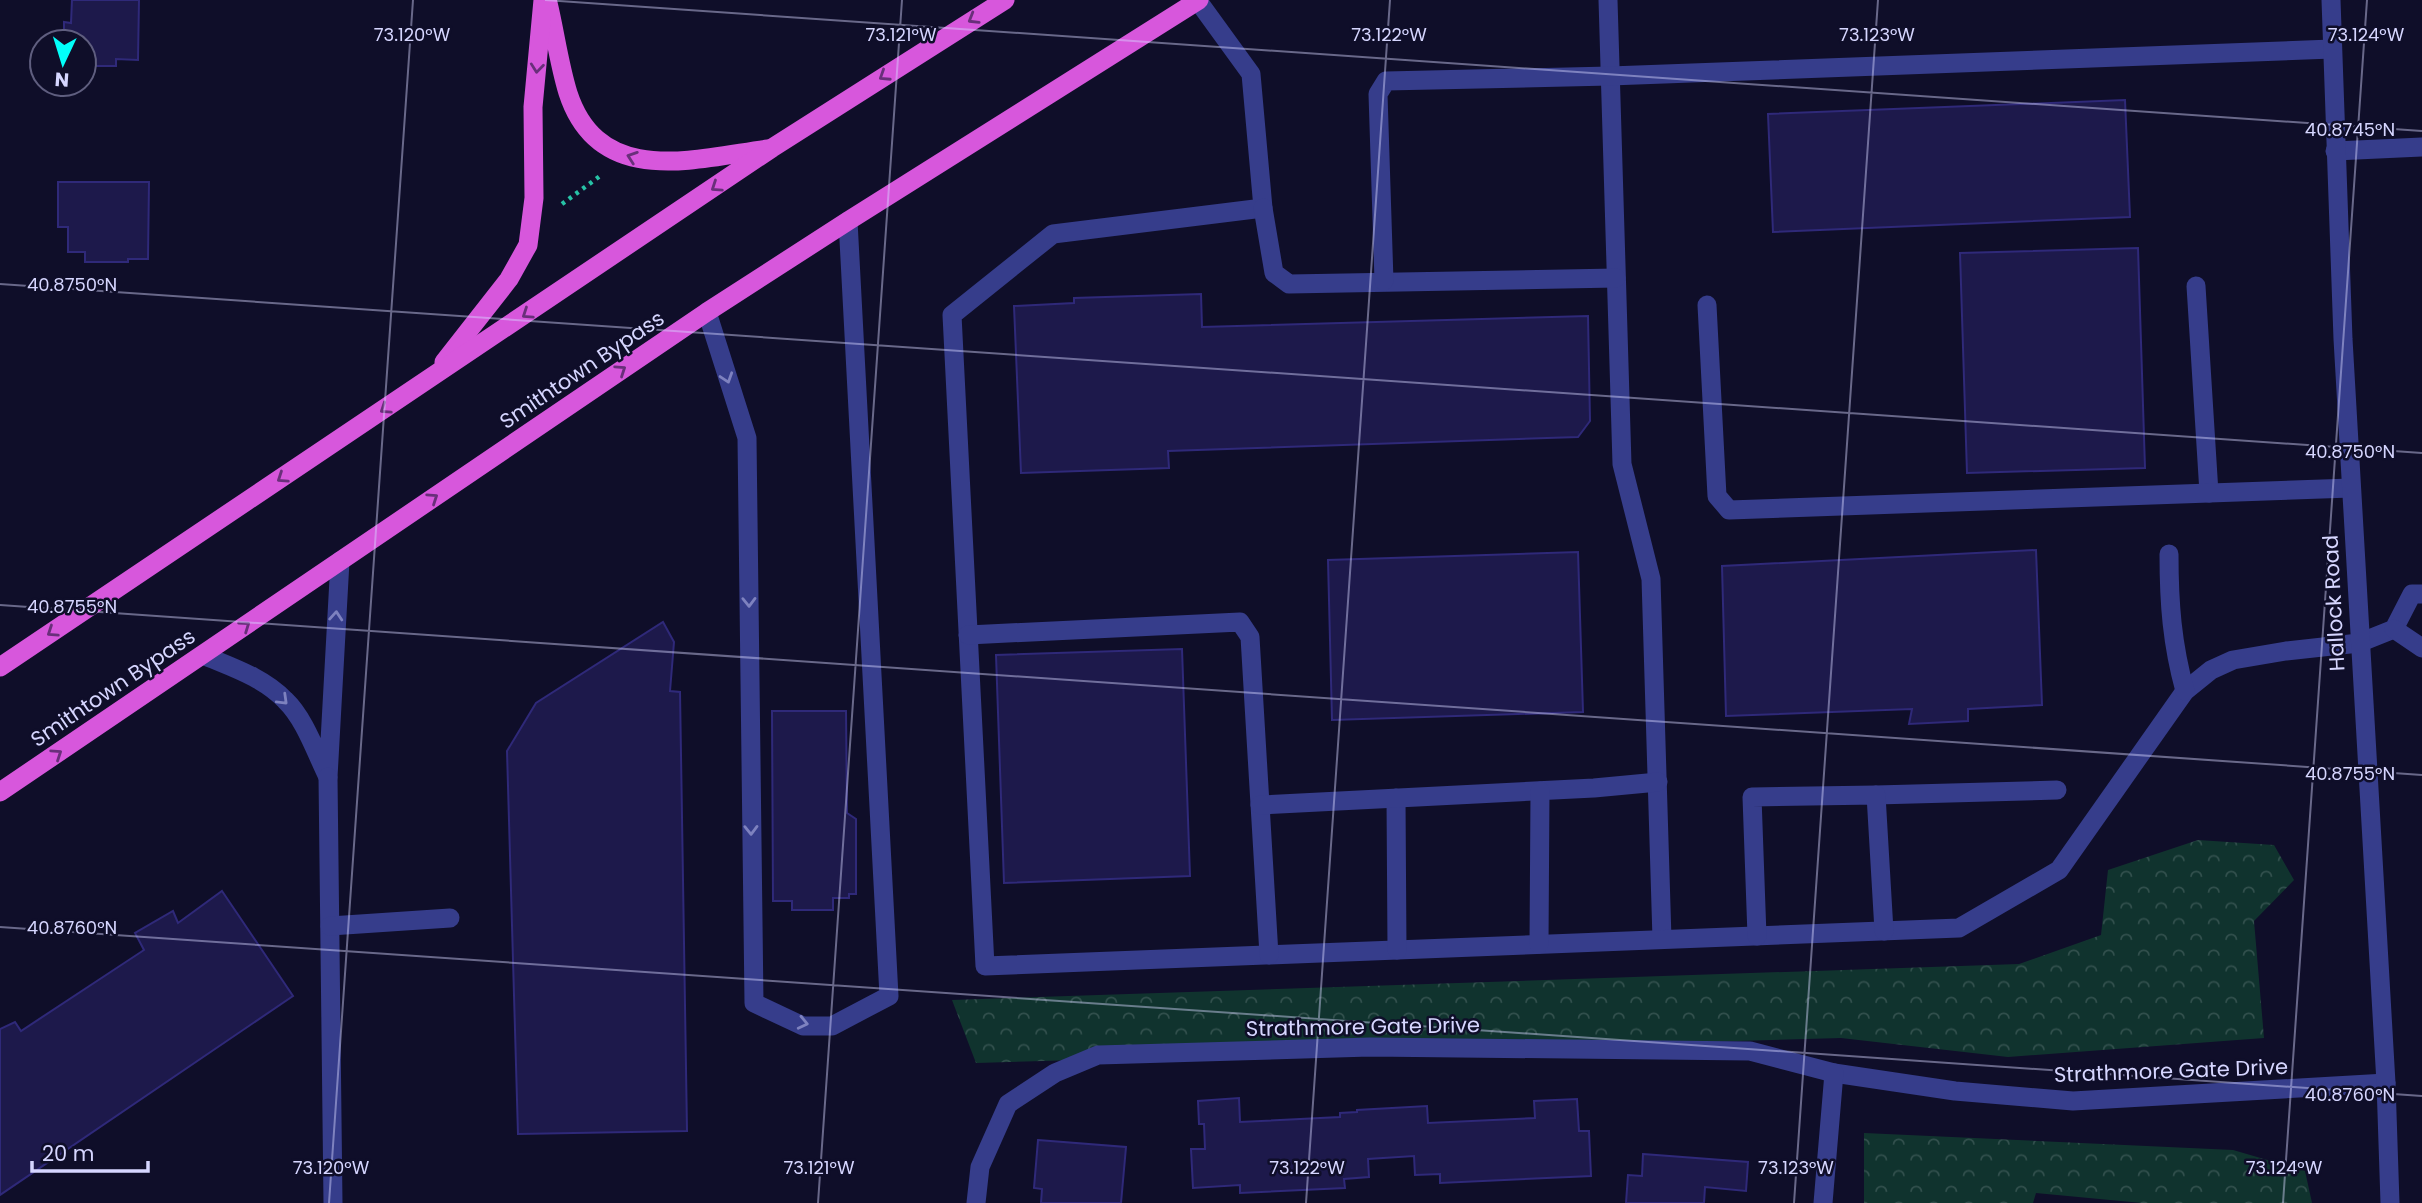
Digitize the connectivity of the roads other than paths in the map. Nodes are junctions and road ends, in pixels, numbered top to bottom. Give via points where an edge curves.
1 (546, 0) edge
2 (1005, 0) edge
3 (1199, 0) edge
4 (1608, 0) edge
5 (2331, 0) edge
6 (2332, 49) junction
7 (1610, 76) junction
8 (2422, 147) edge
9 (772, 148) junction
10 (2335, 151) junction
11 (1263, 208) junction
12 (848, 221) junction
13 (1616, 278) junction
14 (1384, 281) junction
15 (2196, 286) dead end
16 (1707, 304) dead end
17 (707, 312) junction
18 (431, 378) junction
19 (2351, 488) junction
20 (2209, 493) junction
21 (2169, 554) dead end
22 (340, 561) junction
23 (2422, 594) edge
24 (2394, 629) junction
25 (968, 635) junction
26 (2359, 643) junction
27 (2422, 648) edge
28 (203, 655) junction
29 (0, 667) edge
30 (2185, 691) junction
31 (328, 777) junction
32 (1658, 782) junction
33 (2057, 790) dead end
34 (1540, 791) junction
35 (0, 792) edge
36 (1876, 795) junction
37 (1396, 798) junction
38 (1260, 805) junction
39 (450, 918) dead end
40 (330, 926) junction
41 (1884, 931) junction
42 (1757, 936) junction
43 (1662, 939) junction
44 (1539, 944) junction
45 (1397, 950) junction
46 (1269, 955) junction
47 (1834, 1073) junction
48 (2386, 1083) junction
49 (333, 1203) edge
50 (976, 1203) edge
51 (1823, 1203) edge
52 (2390, 1203) edge

9 -> 1 highway via 648,162 607,145 589,131 568,93
1 -> 18 highway via 533,107 534,198 528,245 509,279
2 -> 9 highway
3 - 11 street via 1251,75
3 - 12 highway, Smithtown Bypass
4 - 7 street
5 - 6 street, Hallock Road
6 - 7 street
6 - 10 street, Hallock Road
7 - 13 street
7 - 14 street via 1387,81 1378,94
8 - 10 street
9 -> 18 highway
10 - 19 street, Hallock Road
11 - 14 street via 1274,273 1289,284
11 - 25 street via 1053,234 951,315
12 - 17 highway, Smithtown Bypass
17 -> 12 street via 747,438 754,1003 803,1026 832,1026 889,996
13 - 14 street
13 - 32 street via 1622,464 1651,579
15 - 20 street
16 - 20 street via 1717,496 1729,510
22 -> 17 highway, Smithtown Bypass
18 -> 29 highway
19 - 20 street
19 - 26 street, Hallock Road
21 - 30 street via 2174,651
28 -> 22 highway, Smithtown Bypass
31 -> 22 street
23 - 24 street via 2412,594
24 - 26 street
24 - 27 street
25 - 38 street via 1240,622 1250,637
25 - 46 street via 985,966
26 - 30 street via 2233,660 2211,670
26 - 48 street, Hallock Road
28 -> 31 street via 251,676 286,700
35 -> 28 highway, Smithtown Bypass
30 - 41 street via 2059,870 1959,928
31 - 40 street
32 - 34 street
32 - 43 street
33 - 36 street
34 - 37 street
34 - 44 street
36 - 41 street
36 - 42 street via 1752,797
37 - 38 street
37 - 45 street
38 - 46 street
39 - 40 street
40 - 49 street
41 - 42 street
42 - 43 street
43 - 44 street
44 - 45 street
45 - 46 street
47 - 48 street, Strathmore Gate Drive via 1955,1091 2073,1101
47 - 50 street, Strathmore Gate Drive via 1750,1051 1370,1047 1098,1055 1055,1073 1008,1104 980,1167
47 - 51 street
48 - 52 street, Hallock Road

